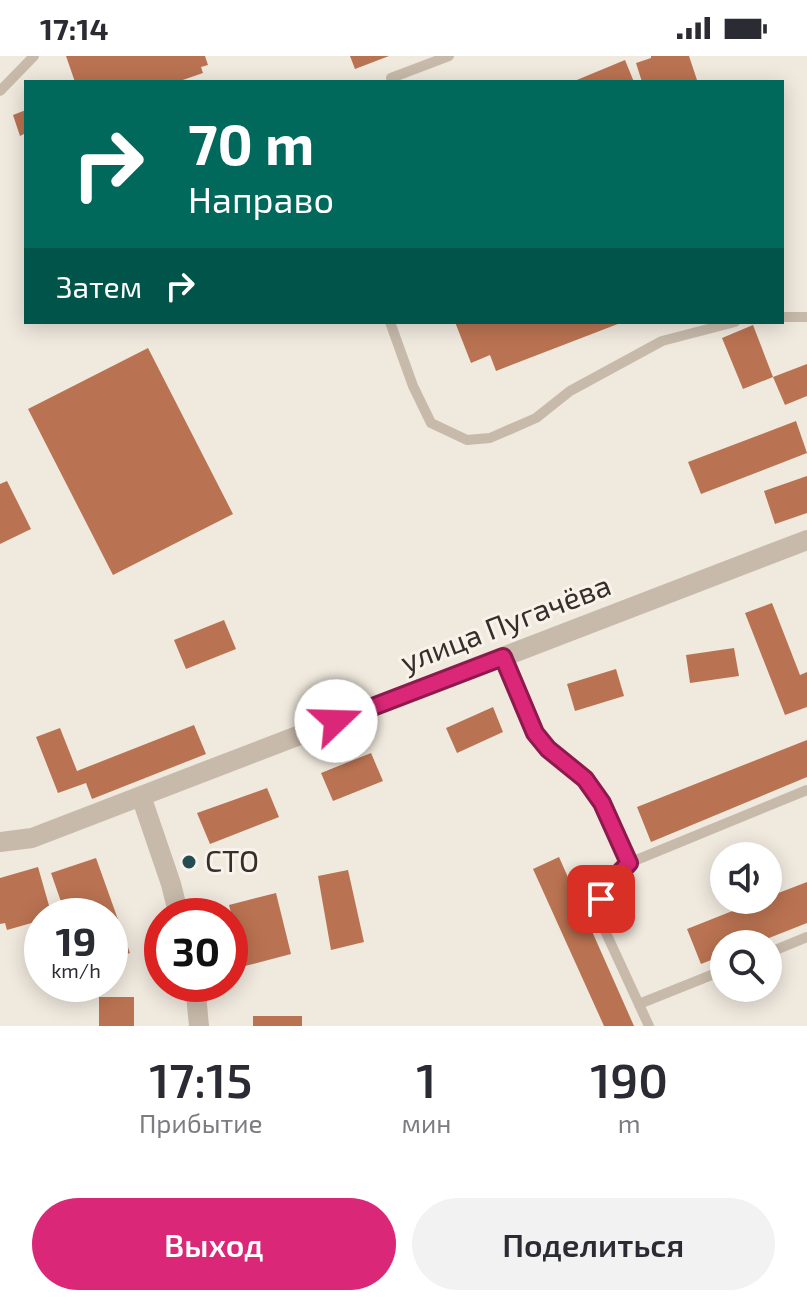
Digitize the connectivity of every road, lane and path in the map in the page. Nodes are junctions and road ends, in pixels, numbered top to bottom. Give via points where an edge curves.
1 (34, 56) edge
2 (449, 56) edge
3 (391, 78) dead end
4 (0, 91) edge
5 (784, 317) edge
6 (807, 317) edge
7 (391, 324) edge
8 (727, 324) edge
9 (807, 540) edge
10 (503, 657) junction
11 (807, 790) edge
12 (141, 796) junction
13 (0, 842) edge
14 (629, 863) junction
15 (174, 898) edge
16 (807, 937) edge
17 (782, 947) edge
18 (710, 976) edge
19 (197, 1002) edge
20 (639, 1004) junction
21 (199, 1026) edge
22 (649, 1026) edge

1 - 4 lane
2 - 3 lane
5 - 6 lane
7 - 8 lane via 431,423 467,440 490,438 536,418 570,391 662,341
9 - 10 street, улица Пугачёва
10 - 12 street, улица Пугачёва
10 - 14 lane via 535,733 585,779
11 - 14 lane
12 - 13 street, улица Пугачёва via 32,838
12 - 15 street
14 - 20 lane via 607,886 599,909
16 - 17 lane
18 - 20 lane
19 - 21 street
20 - 22 lane

